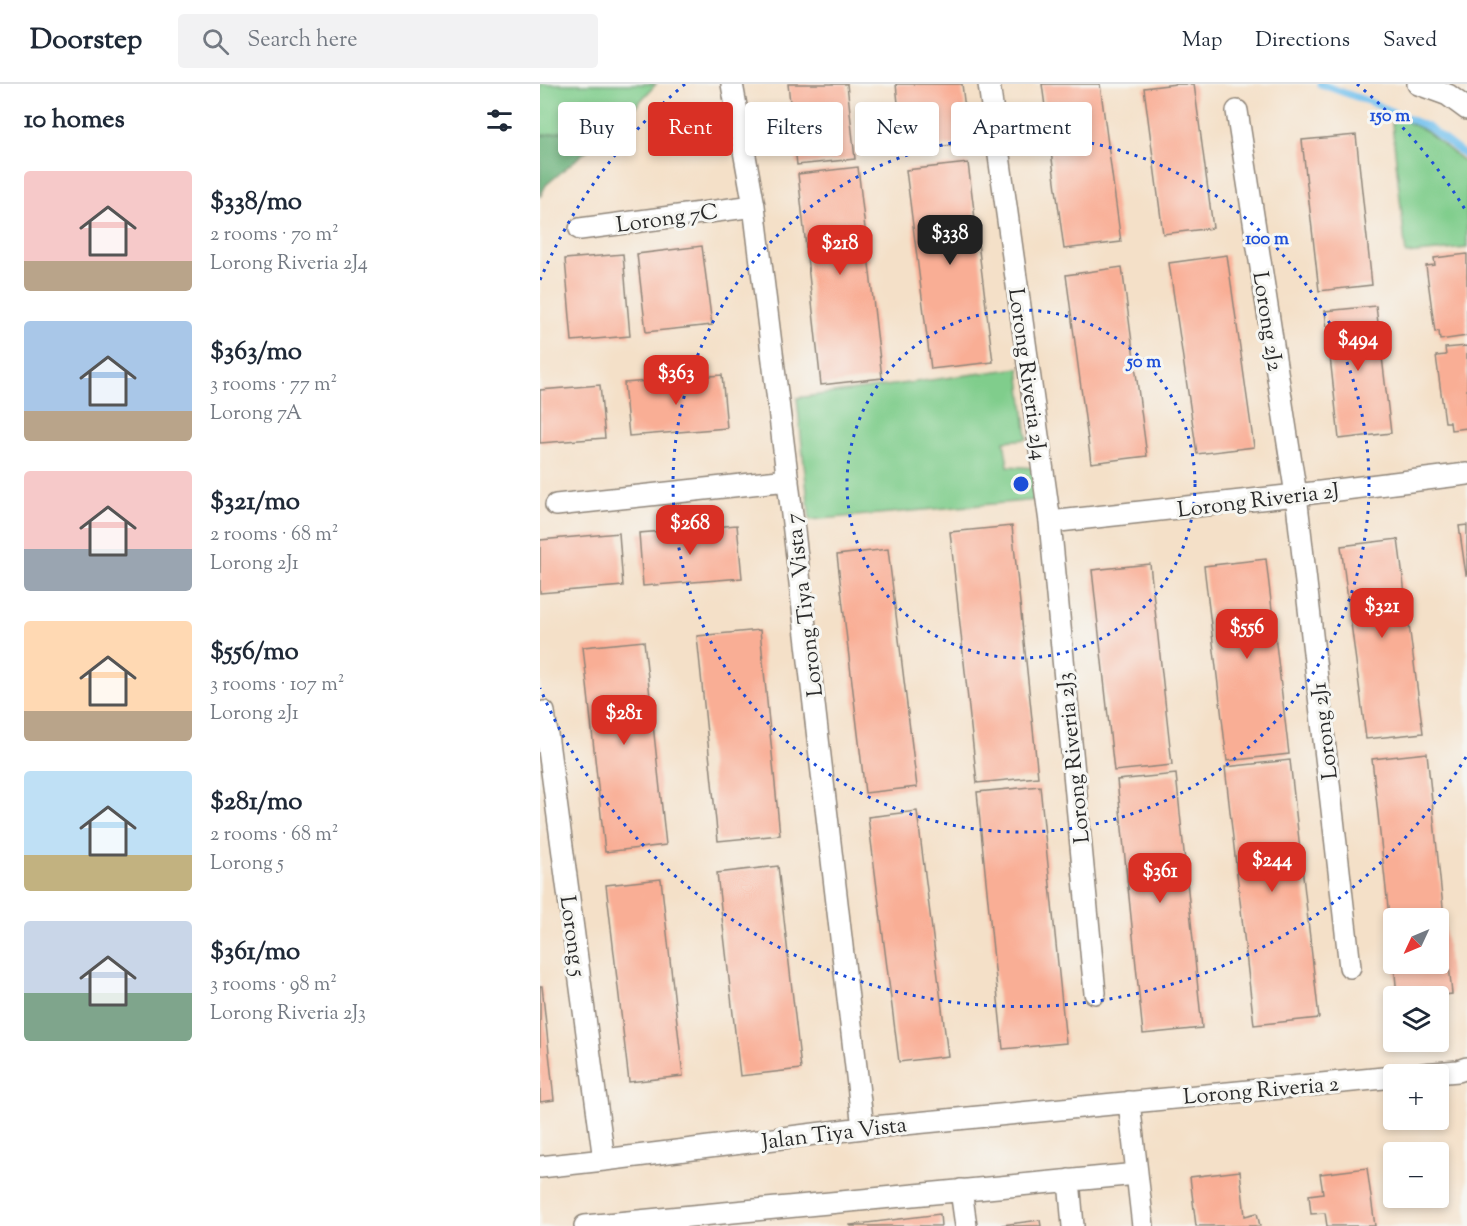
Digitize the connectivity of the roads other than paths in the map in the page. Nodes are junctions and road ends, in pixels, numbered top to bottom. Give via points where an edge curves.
1 (732, 84) edge
2 (989, 84) edge
3 (1418, 84) edge
4 (1452, 89) edge
5 (1467, 109) edge
6 (1237, 111) dead end
7 (754, 206) junction
8 (580, 229) dead end
9 (1467, 474) edge
10 (788, 480) junction
11 (1296, 495) junction
12 (556, 505) dead end
13 (1050, 522) junction
14 (544, 712) dead end
15 (1350, 967) dead end
16 (1095, 993) dead end
17 (1467, 1068) edge
18 (1449, 1072) edge
19 (1383, 1078) edge
20 (1129, 1102) junction
21 (863, 1128) junction
22 (604, 1160) junction
23 (540, 1167) edge
24 (1137, 1174) junction
25 (1070, 1180) junction
26 (961, 1190) junction
27 (585, 1226) edge
28 (966, 1226) edge
29 (1073, 1226) edge
30 (1143, 1226) edge

1 - 7 street, Lorong Tiya Vista 7
2 - 13 street, Lorong Riveria 2J4
3 - 4 street
4 - 5 street
6 - 11 street, Lorong 2J2
7 - 8 street, Lorong 7C
7 - 10 street, Lorong Tiya Vista 7
9 - 11 street, Lorong Riveria 2J
10 - 12 street
10 - 21 street, Lorong Tiya Vista 7
11 - 13 street, Lorong Riveria 2J
11 - 15 street, Lorong 2J1
13 - 16 street, Lorong Riveria 2J3
14 - 22 street, Lorong 5
17 - 18 street
19 - 20 street, Lorong Riveria 2
20 - 21 street, Jalan Tiya Vista
20 - 24 street
21 - 22 street, Jalan Tiya Vista
22 - 23 street, Jalan Tiya Vista
24 - 25 street
24 - 30 street
25 - 26 street
25 - 29 street
26 - 27 street
26 - 28 street

